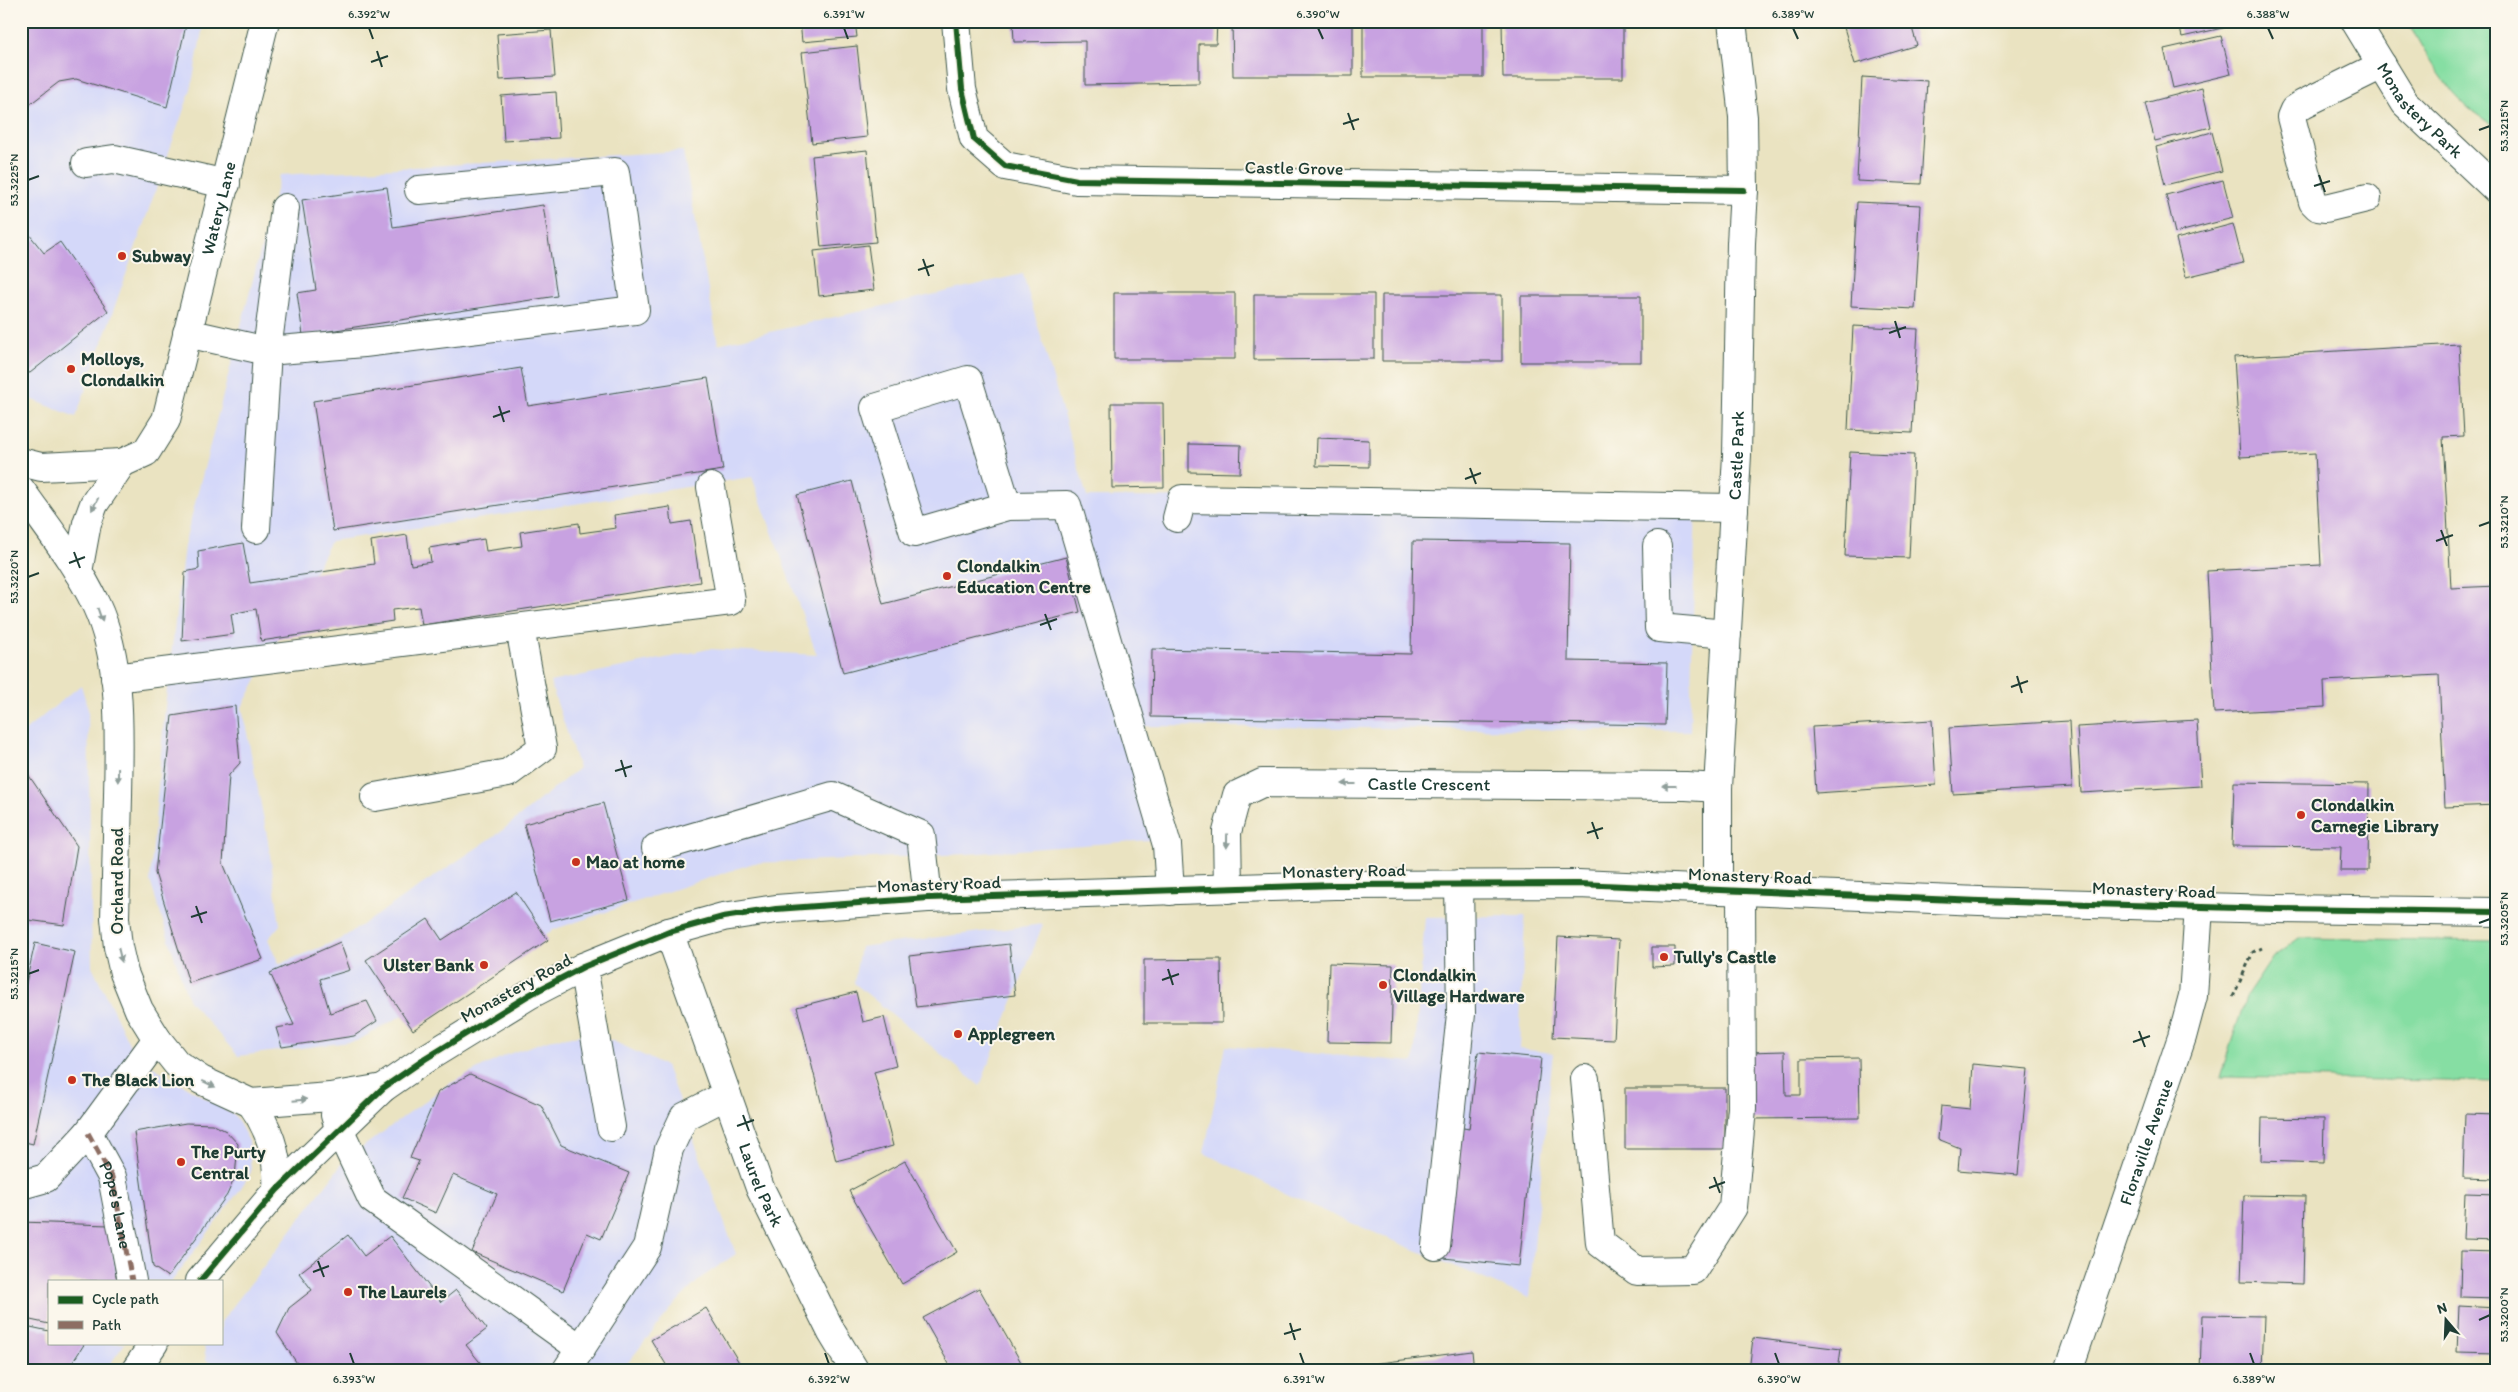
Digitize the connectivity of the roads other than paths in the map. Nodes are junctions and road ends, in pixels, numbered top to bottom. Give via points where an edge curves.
1 (265, 21) edge
2 (956, 21) edge
3 (1732, 21) edge
4 (2355, 21) edge
5 (2382, 66) junction
6 (86, 163) dead end
7 (226, 184) junction
8 (419, 190) dead end
9 (1744, 190) junction
10 (2497, 190) edge
11 (2367, 198) dead end
12 (285, 208) dead end
13 (187, 333) junction
14 (267, 351) junction
15 (21, 462) edge
16 (122, 463) junction
17 (711, 487) dead end
18 (21, 490) edge
19 (1007, 506) junction
20 (1734, 508) junction
21 (1177, 518) dead end
22 (256, 529) dead end
23 (1658, 546) dead end
24 (78, 572) junction
25 (520, 628) junction
26 (1727, 634) junction
27 (115, 678) junction
28 (1718, 788) junction
29 (375, 797) dead end
30 (656, 848) dead end
31 (1458, 884) junction
32 (1228, 889) junction
33 (1170, 890) junction
34 (1729, 890) junction
35 (928, 898) junction
36 (2199, 906) junction
37 (2497, 912) edge
38 (670, 932) junction
39 (583, 967) junction
40 (156, 1040) junction
41 (1585, 1079) dead end
42 (383, 1088) junction
43 (727, 1095) junction
44 (330, 1097) junction
45 (252, 1103) junction
46 (611, 1126) dead end
47 (340, 1131) junction
48 (88, 1133) junction
49 (21, 1185) edge
50 (277, 1190) junction
51 (1436, 1246) dead end
52 (132, 1280) edge
53 (201, 1280) edge
54 (154, 1344) edge
55 (574, 1360) edge
56 (135, 1371) edge
57 (161, 1371) edge
58 (855, 1371) edge
59 (2068, 1371) edge

1 - 7 street, Watery Lane
2 - 9 street, Castle Grove via 962,89 974,139 1005,166 1077,180
3 - 9 street, Castle Park via 1743,117
4 - 5 street, Monastery Park
5 - 10 street, Monastery Park via 2404,103
5 - 11 street via 2303,104 2291,116 2313,202 2326,208
6 - 7 street via 114,159
7 - 13 street, Watery Lane
8 - 14 street via 615,172 635,310 364,343
9 - 20 street, Castle Park
12 - 14 street
13 - 14 street
13 - 16 street, Watery Lane via 166,420 146,452
14 - 22 street
15 - 16 street, Watery Lane via 41,467
16 -> 24 street via 94,504
17 - 25 street via 731,601
18 - 24 street, Orchard Road
19 - 19 street via 968,380 875,408 914,533
19 - 33 street via 1067,506 1167,845
20 - 21 street via 1182,499
20 - 26 street, Castle Park
23 - 26 street via 1659,628
24 -> 27 street, Orchard Road via 99,612
25 - 27 street
25 - 29 street via 542,748 508,774
26 - 28 street, Castle Park
27 -> 40 street, Orchard Road via 119,737 115,918 118,947 130,991
28 -> 32 street, Castle Crescent via 1262,783 1238,795 1227,832
28 - 34 street, Castle Park
30 - 35 street via 832,796 921,835
31 - 32 street, Monastery Road
31 - 34 street, Monastery Road via 1578,884
31 - 51 street via 1461,1014
32 - 33 street, Monastery Road
33 - 35 street, Monastery Road
34 - 36 street, Monastery Road
34 - 41 street, Castle Park via 1742,1108 1733,1207 1693,1270 1637,1270 1600,1243
35 - 38 street, Monastery Road via 776,909
36 - 37 street, Monastery Road
36 - 59 street, Floraville Avenue via 2192,996 2182,1037
38 - 39 street, Monastery Road
38 - 43 street, Laurel Park
39 - 42 street, Monastery Road via 491,1017
39 - 46 street
40 -> 45 street, Orchard Road via 177,1064 201,1080
40 - 48 street
42 - 44 street, Orchard Road
42 - 47 street, Monastery Road
43 - 55 street via 684,1117 669,1149 647,1247
43 - 58 street, Laurel Park via 760,1188 832,1334
45 -> 44 street, Orchard Road
44 - 47 street
45 - 50 street via 277,1160
47 - 50 street, Monastery Road
47 - 55 street via 372,1199
48 - 49 street via 46,1178
48 - 52 street, Pope's Lane via 112,1177
50 - 53 street, Monastery Road
54 - 56 street
54 - 57 street

